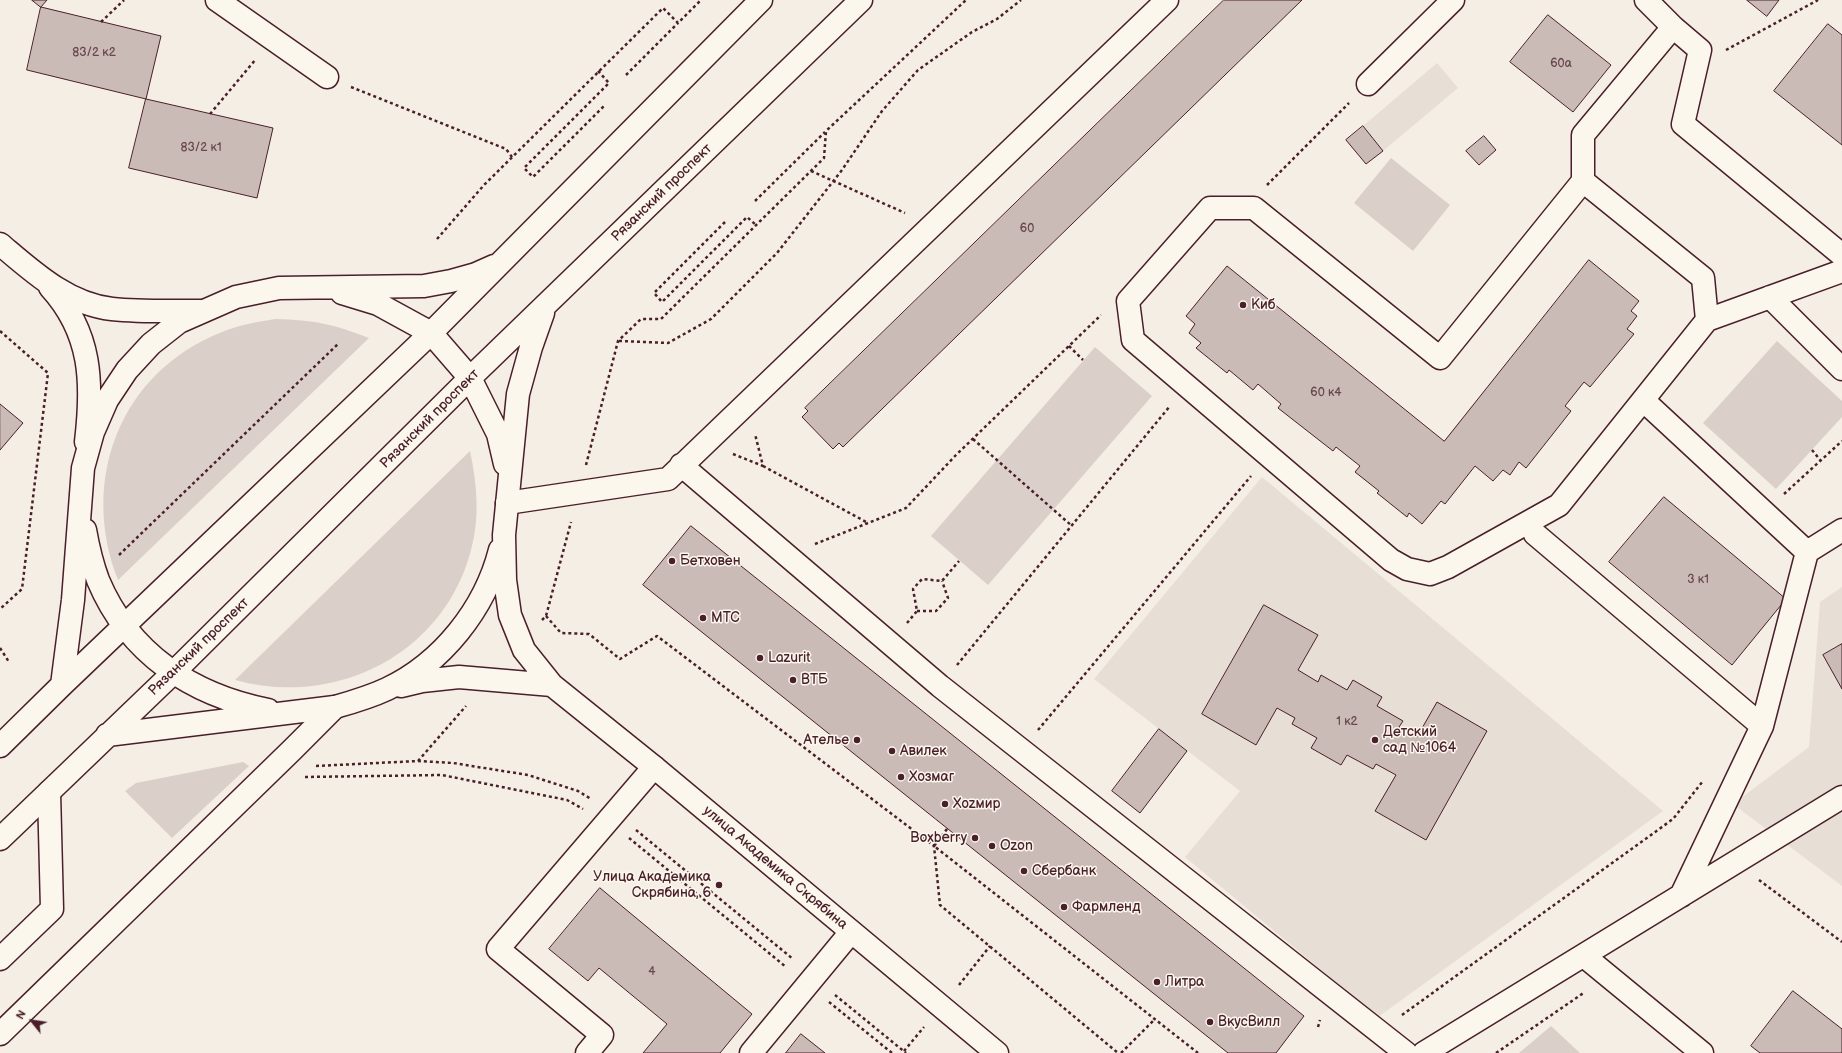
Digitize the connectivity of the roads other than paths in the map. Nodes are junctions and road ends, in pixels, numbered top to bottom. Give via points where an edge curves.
1 (217, 0) edge
2 (761, 0) edge
3 (860, 0) edge
4 (1167, 0) edge
5 (1453, 0) edge
6 (1646, 0) edge
7 (1673, 27) junction
8 (327, 77) road end
9 (1368, 84) road end
10 (1583, 181) junction
11 (0, 244) edge
12 (1842, 255) edge
13 (506, 260) junction
14 (1842, 271) edge
15 (42, 279) junction
16 (314, 288) junction
17 (1770, 297) junction
18 (545, 308) junction
19 (200, 311) junction
20 (1708, 320) junction
21 (431, 333) junction
22 (1842, 369) edge
23 (470, 378) junction
24 (1643, 400) junction
25 (681, 465) junction
26 (83, 468) junction
27 (509, 479) junction
28 (80, 501) junction
29 (507, 504) junction
30 (1842, 530) edge
31 (1535, 534) dead end
32 (504, 535) junction
33 (1807, 552) junction
34 (125, 626) junction
35 (174, 672) junction
36 (62, 685) junction
37 (552, 685) junction
38 (388, 688) junction
39 (335, 707) junction
40 (286, 713) junction
41 (1762, 726) junction
42 (107, 735) junction
43 (0, 746) edge
44 (654, 767) junction
45 (48, 792) junction
46 (1842, 797) edge
47 (0, 839) edge
48 (1681, 896) junction
49 (851, 932) junction
50 (1584, 956) junction
51 (0, 959) edge
52 (0, 1034) edge
53 (587, 1053) edge
54 (751, 1053) edge
55 (997, 1053) edge
56 (1406, 1053) edge
57 (1424, 1053) edge
58 (1702, 1053) edge

1 - 8 main road
2 - 13 main road
3 - 18 main road, Рязанский проспект
4 - 25 main road
5 - 9 main road
6 - 7 main road
7 - 10 main road via 1583,135
7 - 12 main road via 1700,50 1683,124
10 - 20 main road via 1703,278
10 - 24 main road via 1440,358 1254,208 1210,208 1128,301 1133,340 1391,560 1407,569 1430,574 1448,567 1559,505
11 - 15 main road
13 - 16 main road via 476,274 424,286
13 - 21 main road
14 - 17 main road
15 - 19 main road via 65,293 111,309
15 - 26 main road via 61,299 75,322 84,345 89,371 90,407
16 - 19 main road via 278,288 236,297
16 - 21 main road via 378,304
17 - 20 main road
17 - 22 main road
18 - 23 main road, Рязанский проспект
18 - 27 main road via 518,394
19 - 26 main road via 179,322 151,344 127,370 107,400 93,432
20 - 24 main road
21 - 23 main road
21 - 34 main road
23 - 27 main road via 498,434
23 - 35 main road, Рязанский проспект
24 - 33 main road
25 - 29 main road via 668,479
25 - 56 main road via 940,686
26 - 28 main road
27 - 29 main road
28 - 34 main road via 90,554 98,579 108,601
28 - 36 main road via 73,600
29 - 32 main road
30 - 33 main road
31 - 41 main road
32 - 37 main road, улица Академика Скрябина via 505,580 510,615 524,650
32 - 38 main road via 484,593 454,637 435,657
33 - 41 main road
34 - 35 main road via 145,650
34 - 36 main road
35 - 40 main road via 190,684 213,695 237,703
35 - 42 main road, Рязанский проспект
36 - 43 main road
37 - 38 main road via 459,677
37 - 44 main road, улица Академика Скрябина
38 - 39 main road
39 - 40 main road
39 - 52 main road
40 - 42 main road
41 - 48 main road
42 - 45 main road, Рязанский проспект
44 - 49 main road, улица Академика Скрябина
44 - 53 main road via 498,949 602,1036
45 - 47 main road, Рязанский проспект
45 - 51 main road via 52,909
46 - 48 main road
48 - 50 main road
49 - 54 main road
49 - 55 main road, улица Академика Скрябина
50 - 57 main road
50 - 58 main road

